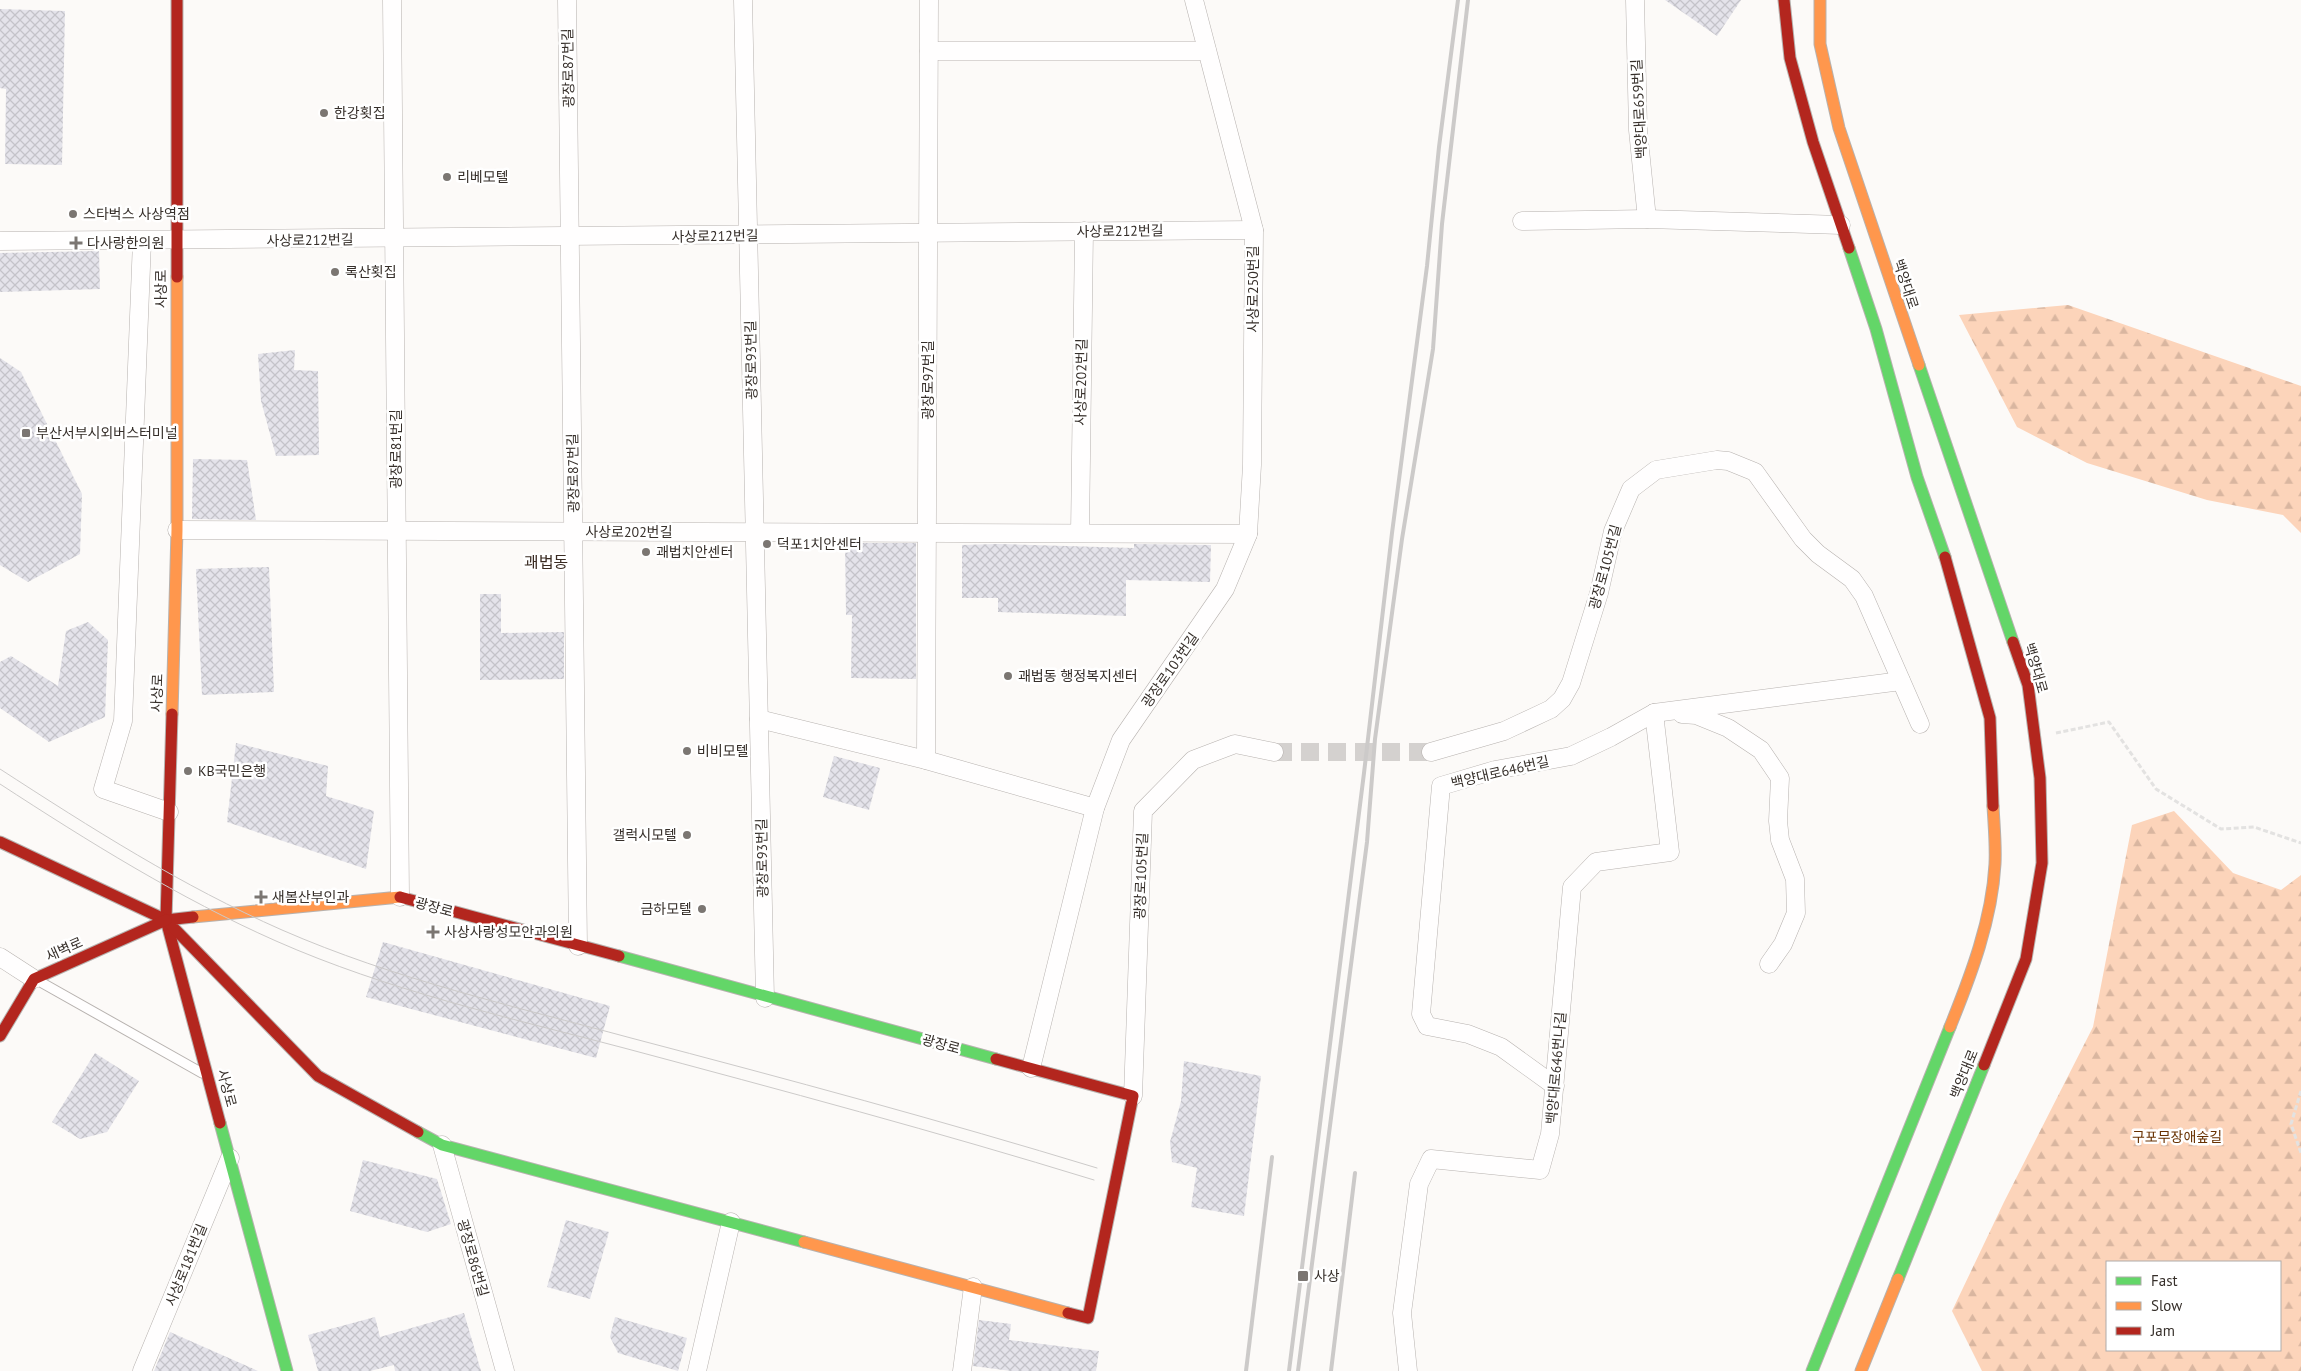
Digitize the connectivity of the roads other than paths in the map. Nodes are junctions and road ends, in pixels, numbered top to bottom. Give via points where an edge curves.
1 (177, 0) edge
2 (392, 0) edge
3 (567, 0) edge
4 (743, 0) edge
5 (929, 0) edge
6 (1194, 0) edge
7 (1635, 0) edge
8 (1784, 0) edge
9 (1820, 0) edge
10 (929, 51) junction
11 (1208, 51) junction
12 (1647, 219) junction
13 (1522, 221) dead end
14 (1841, 225) junction
15 (1254, 230) junction
16 (1084, 231) junction
17 (928, 233) junction
18 (748, 235) junction
19 (570, 237) junction
20 (394, 239) junction
21 (0, 241) edge
22 (142, 241) junction
23 (176, 241) junction
24 (177, 530) junction
25 (397, 531) junction
26 (573, 532) junction
27 (755, 532) junction
28 (927, 533) junction
29 (1080, 533) junction
30 (1248, 534) junction
31 (1901, 681) junction
32 (1654, 713) junction
33 (759, 719) junction
34 (1920, 724) dead end
35 (1274, 752) tunnel mouth
36 (1431, 752) tunnel mouth
37 (926, 760) junction
38 (1095, 808) junction
39 (169, 812) junction
40 (0, 842) edge
41 (400, 898) junction
42 (166, 920) junction
43 (578, 946) junction
44 (0, 957) edge
45 (1768, 964) dead end
46 (34, 979) junction
47 (765, 998) junction
48 (0, 1036) edge
49 (1031, 1068) junction
50 (208, 1076) junction
51 (1555, 1086) junction
52 (1133, 1096) junction
53 (442, 1145) junction
54 (230, 1158) junction
55 (731, 1222) junction
56 (973, 1287) junction
57 (142, 1371) edge
58 (287, 1371) edge
59 (505, 1371) edge
60 (697, 1371) edge
61 (962, 1371) edge
62 (1408, 1371) edge
63 (1812, 1371) edge
64 (1861, 1371) edge

1 - 23 main road, 사상로
2 - 20 street, 광장로81번길
3 - 19 street, 광장로87번길
4 - 18 street, 광장로93번길
5 - 10 street, 광장로97번길
6 - 11 street, 사상로250번길
7 - 12 street, 백양대로659번길 via 1638,130
8 - 14 main road via 1790,58
9 - 64 main road, 백양대로 via 1820,44 1840,128 2028,685 2040,778 2042,863 2026,959
10 - 11 street
10 - 17 street, 광장로97번길
11 - 15 street, 사상로250번길
12 - 13 street
12 - 14 street
14 - 63 main road via 1876,329 1917,478 1942,548 1990,718 1995,864 1987,915 1973,970
15 - 16 street, 사상로212번길
15 - 30 street, 사상로250번길 via 1252,464
16 - 17 street, 사상로212번길
16 - 29 street, 사상로202번길
17 - 18 street, 사상로212번길
17 - 28 street, 광장로97번길
18 - 19 street, 사상로212번길
18 - 27 street, 광장로93번길
19 - 20 street, 사상로212번길
19 - 26 street, 광장로87번길
20 - 23 street, 사상로212번길
20 - 25 street, 광장로81번길
21 - 22 street, 사상로212번길
22 - 23 street, 사상로212번길
22 - 39 street via 123,721 103,789
23 - 24 main road, 사상로
24 - 25 street, 사상로202번길
24 - 39 main road, 사상로
25 - 26 street, 사상로202번길
25 - 41 street, 광장로81번길
26 - 27 street, 사상로202번길
26 - 43 street, 광장로87번길
27 - 28 street, 사상로202번길
27 - 33 street, 광장로93번길
28 - 29 street, 사상로202번길
28 - 37 street, 광장로97번길
29 - 30 street, 사상로202번길
30 - 38 street, 광장로103번길 via 1225,589 1121,740
31 - 32 street, 백양대로646번길
31 - 34 street, 광장로105번길
31 - 36 street, 광장로105번길 via 1864,596 1852,579 1803,539 1755,472 1717,460 1656,470 1631,489 1613,531 1599,593 1571,683 1562,699 1551,709 1504,731
32 - 45 street via 1696,715 1728,728 1761,750 1780,778 1780,840 1795,879 1796,913 1783,944
32 - 51 street, 백양대로646번나길 via 1670,852 1596,862 1572,887
32 - 51 street, 백양대로646번길 via 1612,738 1570,756 1494,770 1441,786 1421,1014 1427,1026 1468,1034 1501,1047
33 - 37 street
33 - 47 street, 광장로93번길
35 - 52 street, 광장로105번길 via 1235,744 1193,760 1143,811
37 - 38 street
38 - 49 street, 광장로103번길
39 - 42 main road, 사상로
40 - 42 main road
41 - 42 main road, 광장로
41 - 43 main road, 광장로
42 - 46 main road, 새벽로
42 - 50 main road, 사상로
42 - 53 main road via 318,1076
43 - 47 main road, 광장로
44 - 46 street
46 - 48 main road
46 - 50 lane
47 - 49 main road, 광장로
49 - 52 main road, 광장로
50 - 54 main road, 사상로
51 - 62 street, 백양대로646번나길 via 1550,1134 1540,1170 1431,1159 1425,1170 1419,1184 1402,1313
52 - 56 main road via 1088,1318
53 - 55 main road
53 - 59 street, 광장로86번길
54 - 57 street, 사상로181번길
54 - 58 main road, 사상로
55 - 56 main road
55 - 60 street
56 - 61 street

